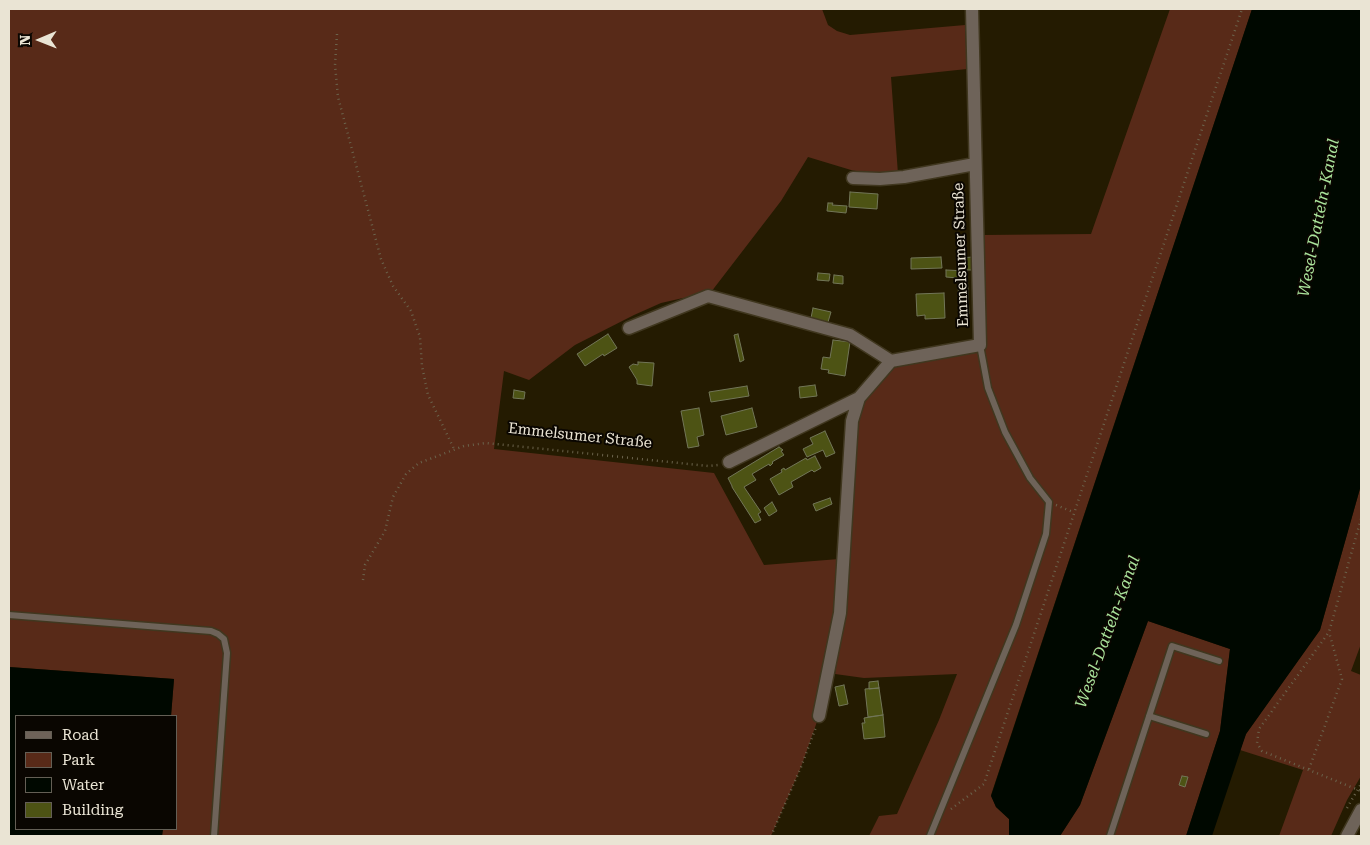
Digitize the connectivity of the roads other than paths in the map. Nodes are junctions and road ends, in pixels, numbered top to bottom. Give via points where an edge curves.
1 (972, 9) edge
2 (975, 164) junction
3 (853, 178) dead end
4 (630, 328) dead end
5 (980, 345) junction
6 (891, 361) junction
7 (859, 398) junction
8 (729, 462) road end
9 (9, 616) edge
10 (1219, 661) dead end
11 (819, 716) road end
12 (1149, 716) junction
13 (1206, 734) dead end
14 (1361, 810) edge
15 (214, 836) edge
16 (930, 836) edge
17 (1110, 836) edge
18 (1347, 836) edge

1 - 2 street, Emmelsumer Straße
2 - 3 street, Emmelsumer Straße via 904,177
2 - 5 street, Emmelsumer Straße
4 - 6 street via 708,296 850,335
5 - 6 street, Emmelsumer Straße
5 - 16 lane via 988,388 1004,432 1030,478 1049,502 1046,534 1016,625
6 - 7 street
7 - 8 street
7 - 11 street via 852,421 840,613
9 - 15 lane via 211,631 224,639 227,653
10 - 12 lane via 1172,646
12 - 13 lane
12 - 17 lane
14 - 18 street

